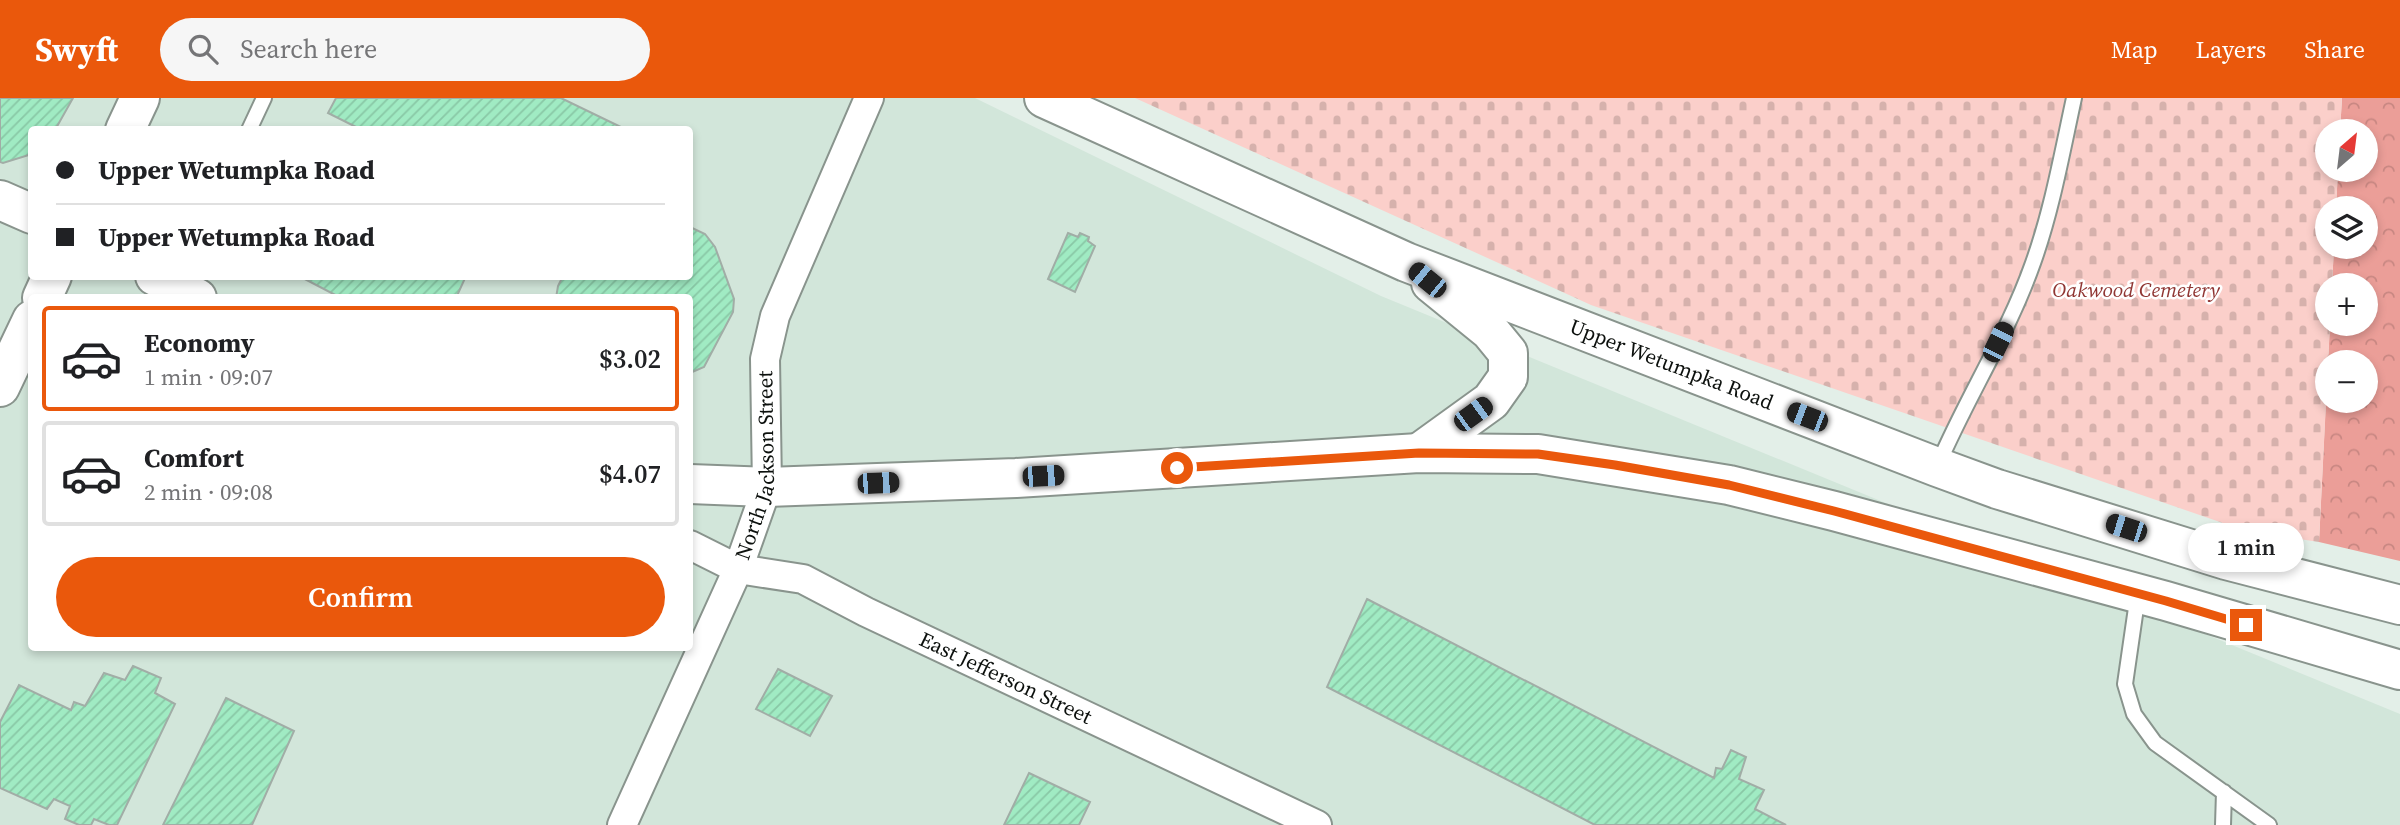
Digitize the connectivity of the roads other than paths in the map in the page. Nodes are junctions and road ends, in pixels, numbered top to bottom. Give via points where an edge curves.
1 (140, 98) edge
2 (264, 98) edge
3 (869, 98) edge
4 (1044, 98) edge
5 (2074, 98) edge
6 (127, 126) edge
7 (251, 126) edge
8 (0, 200) edge
9 (28, 212) edge
10 (1406, 262) junction
11 (28, 328) edge
12 (0, 387) edge
13 (1419, 453) junction
14 (1937, 467) junction
15 (693, 484) edge
16 (767, 487) junction
17 (2151, 536) junction
18 (693, 546) edge
19 (738, 569) junction
20 (2138, 593) junction
21 (2388, 601) edge
22 (2389, 667) edge
23 (2224, 792) junction
24 (622, 825) edge
25 (1317, 825) edge
26 (2223, 825) edge
27 (2269, 825) edge

1 - 6 main road
2 - 7 lane
3 - 16 street, North Jackson Street via 775,316 765,359
4 - 10 main road, Upper Wetumpka Road
5 - 14 lane via 2033,263
8 - 9 main road
10 - 13 main road via 1490,331 1508,354 1508,377 1491,401
10 - 14 main road, Upper Wetumpka Road
11 - 12 main road
13 - 16 main road via 1016,478
13 - 20 main road via 1538,454 1729,485
14 - 17 main road, Upper Wetumpka Road
15 - 16 main road
16 - 19 street, North Jackson Street
17 - 20 main road
17 - 21 main road, Upper Wetumpka Road
18 - 19 street, East Jefferson Street
19 - 24 street, North Jackson Street
19 - 25 street, East Jefferson Street via 803,579
20 - 22 main road
20 - 23 lane via 2125,684 2134,714 2155,743
23 - 26 lane
23 - 27 lane

